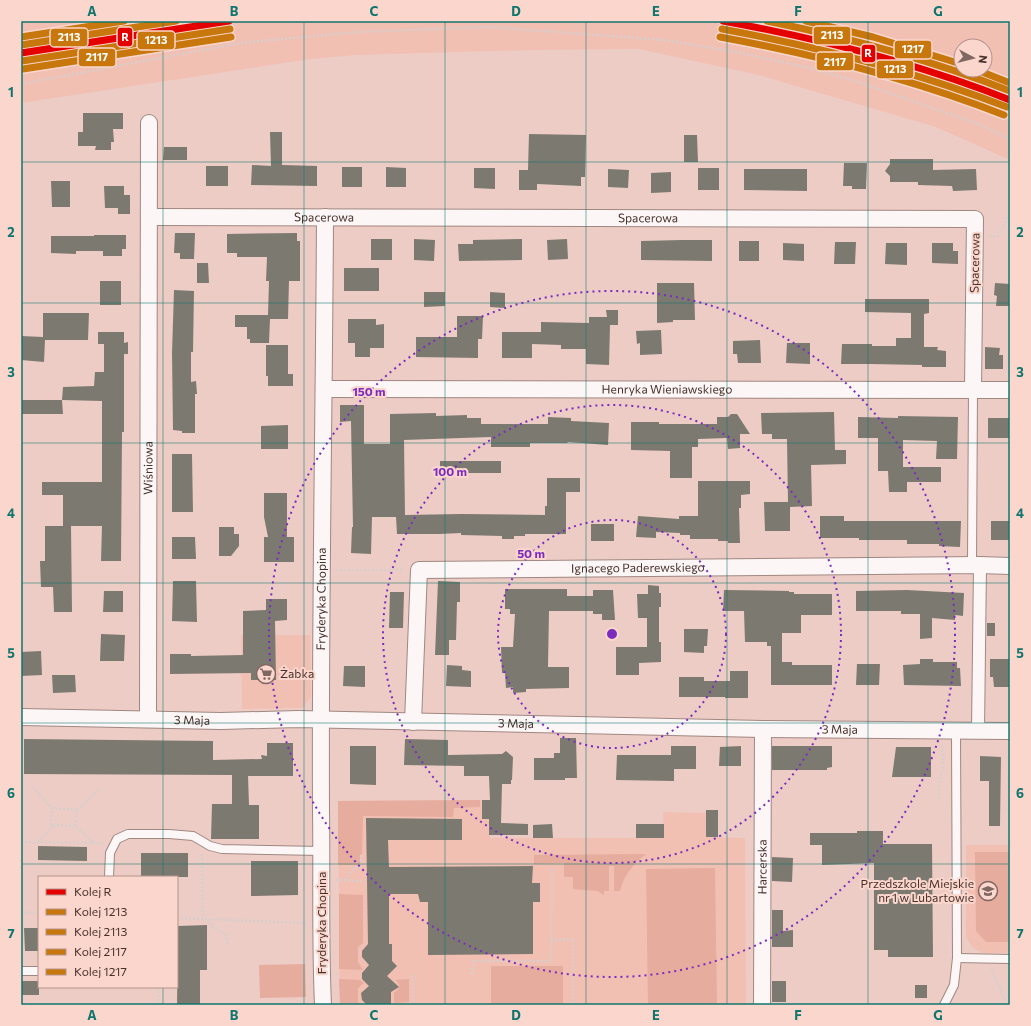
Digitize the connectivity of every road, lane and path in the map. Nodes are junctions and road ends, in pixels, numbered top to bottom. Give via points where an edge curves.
1 (21, 84) edge
2 (149, 123) dead end
3 (1010, 139) edge
4 (1010, 214) edge
5 (149, 217) junction
6 (325, 217) junction
7 (975, 237) junction
8 (324, 389) junction
9 (973, 389) junction
10 (1010, 390) edge
11 (976, 565) junction
12 (1010, 566) edge
13 (322, 570) junction
14 (419, 570) junction
15 (21, 717) edge
16 (148, 719) junction
17 (320, 720) junction
18 (413, 722) junction
19 (763, 729) junction
20 (956, 731) junction
21 (978, 731) junction
22 (1010, 731) edge
23 (33, 787) dead end
24 (100, 790) dead end
25 (52, 808) junction
26 (77, 810) junction
27 (54, 825) junction
28 (75, 826) junction
29 (202, 841) junction
30 (21, 842) edge
31 (38, 842) junction
32 (93, 843) junction
33 (116, 843) junction
34 (321, 851) junction
35 (364, 856) dead end
36 (552, 869) dead end
37 (109, 876) edge
38 (335, 880) dead end
39 (345, 880) junction
40 (363, 880) dead end
41 (21, 912) edge
42 (322, 912) junction
43 (38, 913) edge
44 (178, 918) edge
45 (203, 919) junction
46 (208, 919) junction
47 (551, 940) junction
48 (228, 947) dead end
49 (957, 958) junction
50 (986, 959) junction
51 (1010, 959) edge
52 (38, 971) edge
53 (21, 972) edge
54 (471, 974) dead end
55 (413, 975) dead end
56 (159, 988) edge
57 (159, 1005) edge
58 (323, 1005) edge
59 (413, 1005) edge
60 (573, 1005) edge
61 (762, 1005) edge
62 (944, 1005) edge
63 (1007, 1005) edge

1 - 3 path via 240,43 357,32 489,27 664,40 756,56 810,68 868,86 978,124
2 - 5 street, Wiśniowa
4 - 7 path via 998,236
5 - 6 street, Spacerowa
5 - 16 street, Wiśniowa
6 - 7 street, Spacerowa via 975,219
6 - 8 street, Fryderyka Chopina
7 - 9 street, Spacerowa
8 - 9 street, Henryka Wieniawskiego
8 - 13 street, Fryderyka Chopina
9 - 10 street, Henryka Wieniawskiego
9 - 11 lane
11 - 12 street, Ignacego Paderewskiego
11 - 14 street, Ignacego Paderewskiego
11 - 21 street
13 - 14 path
13 - 17 street, Fryderyka Chopina
14 - 18 street
15 - 16 street, 3 Maja
16 - 17 street, 3 Maja
17 - 18 street, 3 Maja
17 - 34 street, Fryderyka Chopina
18 - 19 street, 3 Maja
19 - 20 street, 3 Maja
19 - 61 street, Harcerska
20 - 21 street, 3 Maja
20 - 49 lane
21 - 22 street, 3 Maja
23 - 25 path
24 - 26 path
25 - 26 path
25 - 27 path via 51,825
26 - 28 path
27 - 28 path
27 - 31 path
28 - 32 path
29 - 33 lane via 193,836 128,834
29 - 34 lane via 222,849
29 - 45 path
30 - 31 path
31 - 32 path
32 - 33 path
33 - 37 lane via 110,853
34 - 42 street, Fryderyka Chopina
35 - 39 path via 361,856 361,868 354,868
36 - 47 path
38 - 39 path
39 - 40 path
41 - 43 path
42 - 46 path via 312,912 312,924
42 - 58 street, Fryderyka Chopina
44 - 45 path
45 - 46 path
46 - 48 path via 210,925 226,935
47 - 54 path via 551,961 474,962
47 - 60 path via 573,939
49 - 50 lane
49 - 62 lane via 954,985
50 - 51 lane
50 - 63 path
52 - 53 lane
55 - 59 path
56 - 57 path

